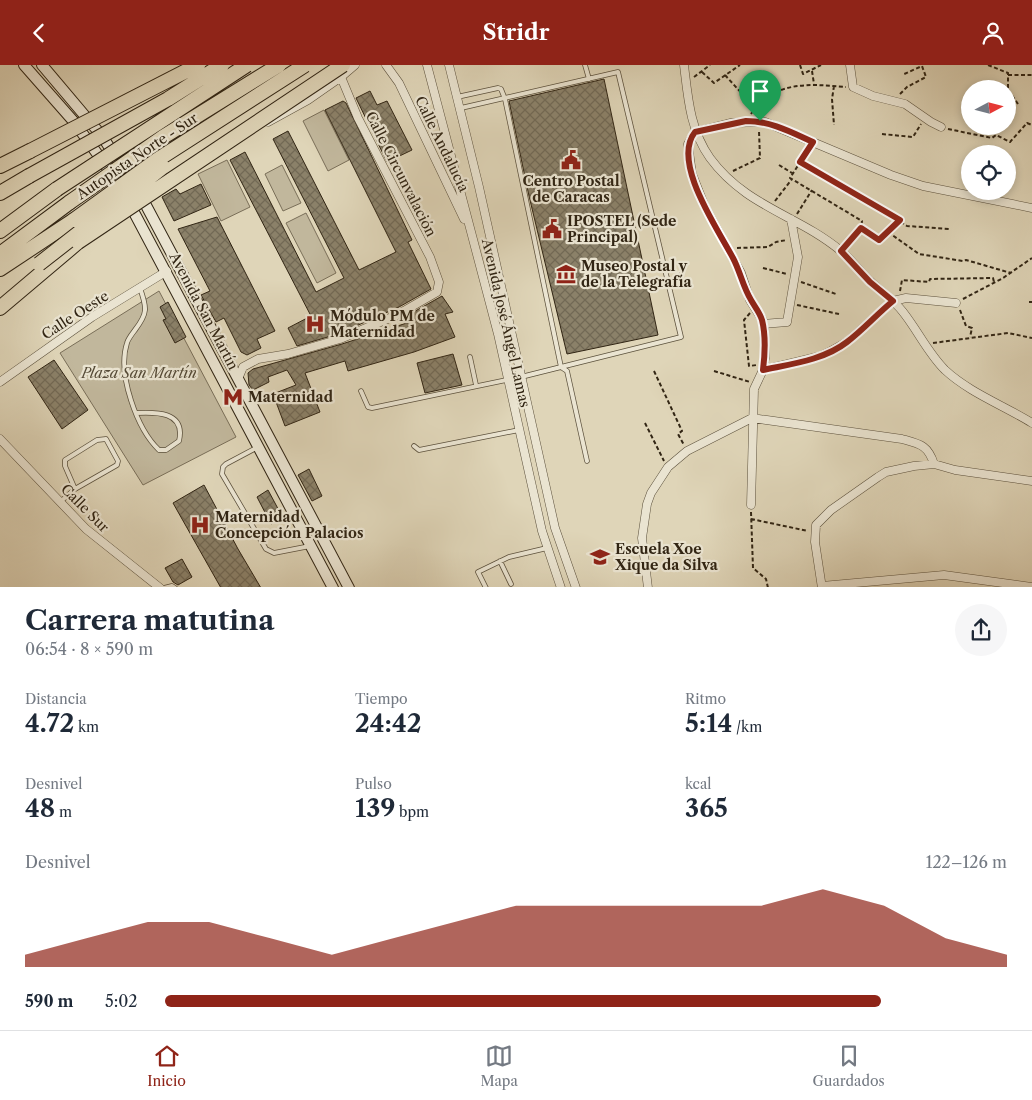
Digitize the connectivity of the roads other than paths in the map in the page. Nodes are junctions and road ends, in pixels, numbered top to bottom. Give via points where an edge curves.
1 (24, 65) edge
2 (42, 65) edge
3 (198, 65) edge
4 (222, 65) edge
5 (247, 65) edge
6 (305, 65) edge
7 (355, 65) edge
8 (386, 65) edge
9 (427, 65) edge
10 (449, 65) edge
11 (585, 65) edge
12 (684, 65) edge
13 (850, 65) edge
14 (270, 67) edge
15 (342, 71) edge
16 (588, 79) junction
17 (457, 97) junction
18 (253, 98) junction
19 (505, 99) junction
20 (461, 109) junction
21 (941, 127) road end
22 (695, 132) junction
23 (30, 151) junction
24 (0, 157) edge
25 (0, 166) edge
26 (29, 176) junction
27 (0, 182) edge
28 (0, 193) edge
29 (140, 194) junction
30 (1032, 208) edge
31 (792, 220) junction
32 (0, 231) edge
33 (472, 235) junction
34 (78, 242) junction
35 (0, 254) edge
36 (40, 264) junction
37 (0, 269) edge
38 (167, 271) junction
39 (140, 287) junction
40 (0, 296) edge
41 (896, 301) junction
42 (956, 303) road end
43 (0, 308) edge
44 (763, 324) junction
45 (470, 357) dead end
46 (561, 367) junction
47 (764, 367) junction
48 (521, 377) junction
49 (238, 379) junction
50 (507, 380) junction
51 (0, 382) edge
52 (476, 385) junction
53 (361, 391) dead end
54 (136, 413) junction
55 (752, 418) junction
56 (1032, 423) edge
57 (519, 430) junction
58 (0, 439) edge
59 (260, 446) junction
60 (414, 446) dead end
61 (587, 461) dead end
62 (934, 464) junction
63 (1032, 481) edge
64 (75, 489) junction
65 (60, 502) junction
66 (751, 505) road end
67 (310, 546) junction
68 (547, 548) junction
69 (500, 561) junction
70 (511, 585) dead end
71 (160, 587) edge
72 (164, 587) edge
73 (175, 587) edge
74 (333, 587) edge
75 (350, 587) edge
76 (486, 587) edge
77 (561, 587) edge
78 (576, 587) edge
79 (648, 587) edge
80 (822, 587) edge
81 (1032, 587) edge

1 - 38 main road, Avenida San Martín via 108,166
2 - 29 main road, Avenida San Martín via 102,136
3 - 23 highway, bridge
4 - 26 highway, bridge via 168,99
5 - 32 highway, Autopista Norte - Sur, bridge via 57,189
6 - 18 highway, bridge
7 - 15 street
8 - 33 street, Calle Andalucía via 399,83
9 - 33 street, Avenida José Ángel Lamas
10 - 17 street, Avenida José Ángel Lamas
11 - 16 lane
12 - 22 street
13 - 21 street via 853,87 873,97 905,104
14 - 35 highway, Autopista Norte - Sur, bridge via 163,137
15 - 29 street via 292,110 216,149 147,194
15 - 34 highway, bridge
15 - 49 street, Calle Circunvalación via 358,118 430,257 439,283 437,292 397,315 340,339 249,363 243,367
16 - 19 lane
16 - 46 lane via 618,72 680,337
17 - 19 lane via 498,88
17 - 20 street, Avenida José Ángel Lamas
18 - 36 highway, bridge
18 - 37 highway, bridge
19 - 20 lane
19 - 46 lane
20 - 48 street, Avenida José Ángel Lamas
22 - 30 street via 760,121 924,186
22 - 31 street via 710,159 726,177 748,196
22 - 44 street via 688,144 691,169 705,207
23 - 24 highway
23 - 25 highway
26 - 27 highway
26 - 28 highway
29 - 49 main road, Avenida San Martín
31 - 41 street via 841,251 870,282
31 - 44 street via 798,257 787,322
33 - 50 street, Avenida José Ángel Lamas
34 - 36 highway
34 - 43 highway
36 - 40 highway
38 - 39 street, Calle Oeste
38 - 59 main road, Avenida San Martín
39 - 51 street, Calle Oeste
39 - 54 lane via 146,315 127,341 124,358 128,389
41 - 42 street via 916,299
41 - 47 street via 847,342 830,351 820,356
41 - 56 street via 934,358 955,379
44 - 47 street
45 - 52 lane
46 - 48 lane
46 - 61 lane via 567,371
47 - 55 street via 755,383
48 - 50 lane
48 - 78 street, Avenida José Ángel Lamas via 555,528
49 - 75 main road, Avenida San Martín
50 - 52 lane
50 - 57 street, Avenida José Ángel Lamas
52 - 53 lane via 372,409
54 - 54 lane via 144,433 160,450 180,441 177,423 168,414
55 - 62 street via 902,439 926,447
55 - 66 street
55 - 79 street via 687,451 668,467 651,493 642,538
57 - 60 lane via 419,450
57 - 68 street, Avenida José Ángel Lamas
58 - 65 street, Calle Sur
59 - 67 main road, Avenida San Martín
59 - 67 lane via 226,464 222,467 222,474 266,549 274,553
62 - 63 street
62 - 80 street via 886,472 831,510 816,525 814,533
64 - 64 lane via 117,465 106,439 97,440 65,460
64 - 65 lane
65 - 71 street, Calle Sur via 100,542
67 - 74 main road, Avenida San Martín
68 - 69 lane
68 - 77 street, Avenida José Ángel Lamas
69 - 70 lane
69 - 76 lane via 478,572
72 - 73 lane
80 - 81 street via 944,575

